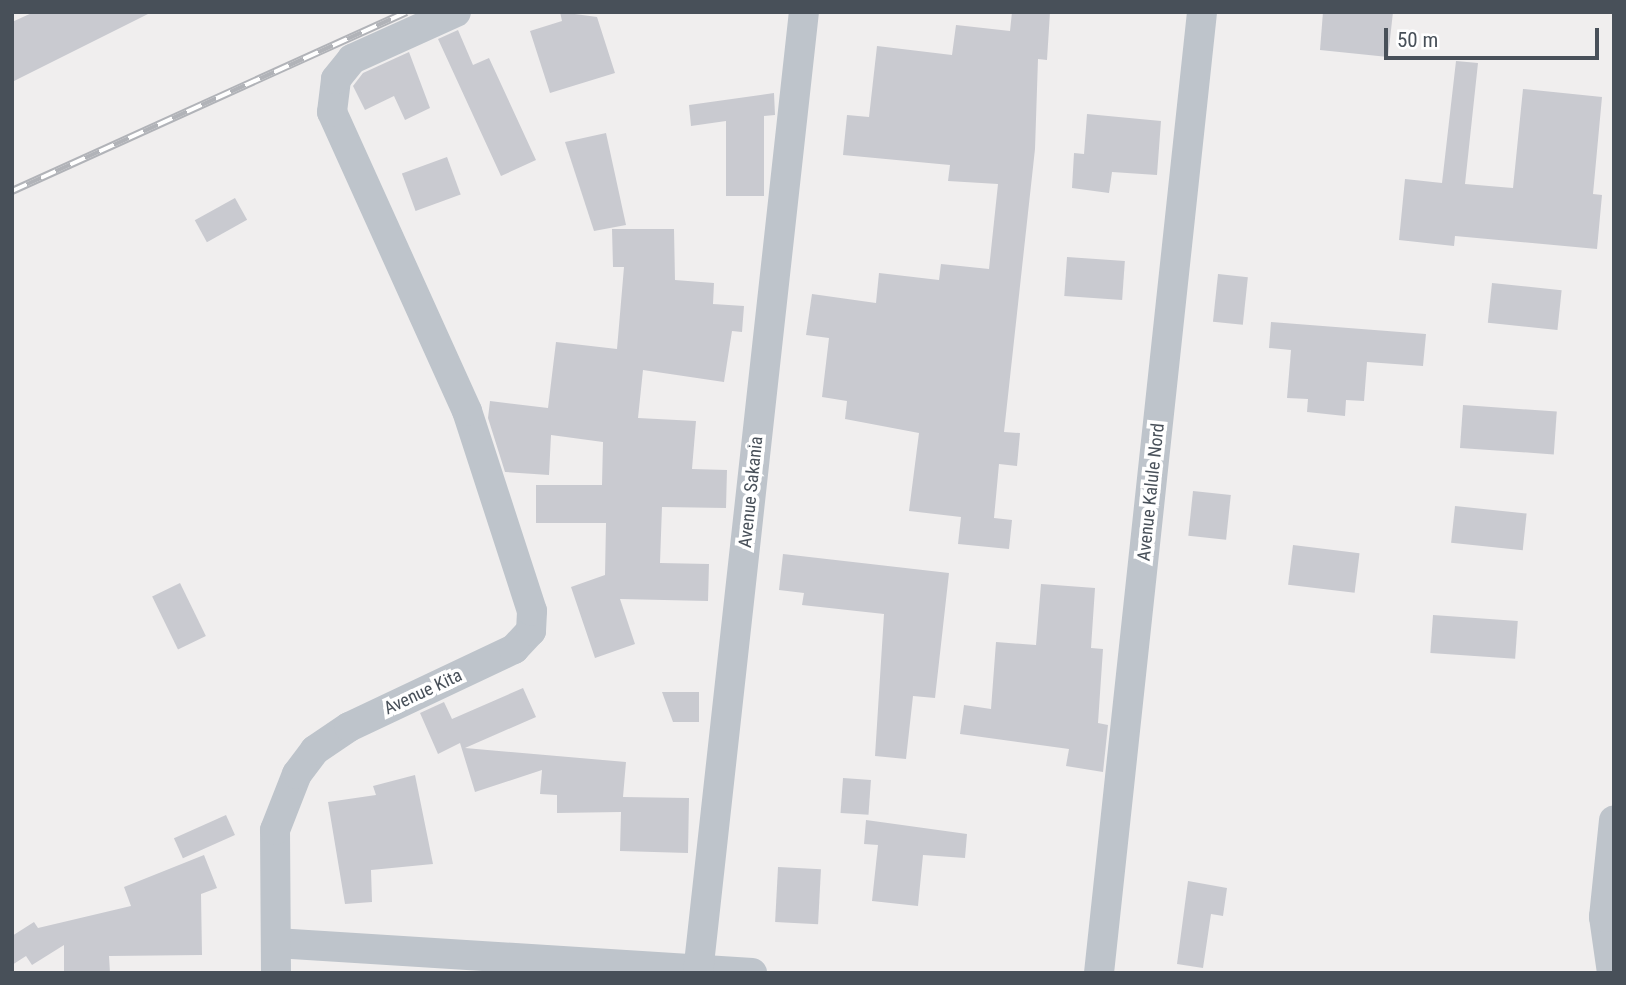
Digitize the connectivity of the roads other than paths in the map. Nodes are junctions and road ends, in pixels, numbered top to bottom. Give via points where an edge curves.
1 (456, 12) edge
2 (804, 12) edge
3 (1202, 12) edge
4 (1614, 821) edge
5 (276, 943) junction
6 (698, 970) edge
7 (276, 973) edge
8 (752, 973) edge
9 (1099, 973) edge
10 (1612, 973) edge

1 - 5 street, Avenue Kita via 352,59 330,97 467,411 532,611 531,631 514,649 349,727 315,750 284,796 275,830
2 - 6 street, Avenue Sakania
3 - 9 street, Avenue Kalule Nord
4 - 10 street via 1604,917
5 - 6 street
5 - 7 street, Avenue Kita
6 - 8 street

